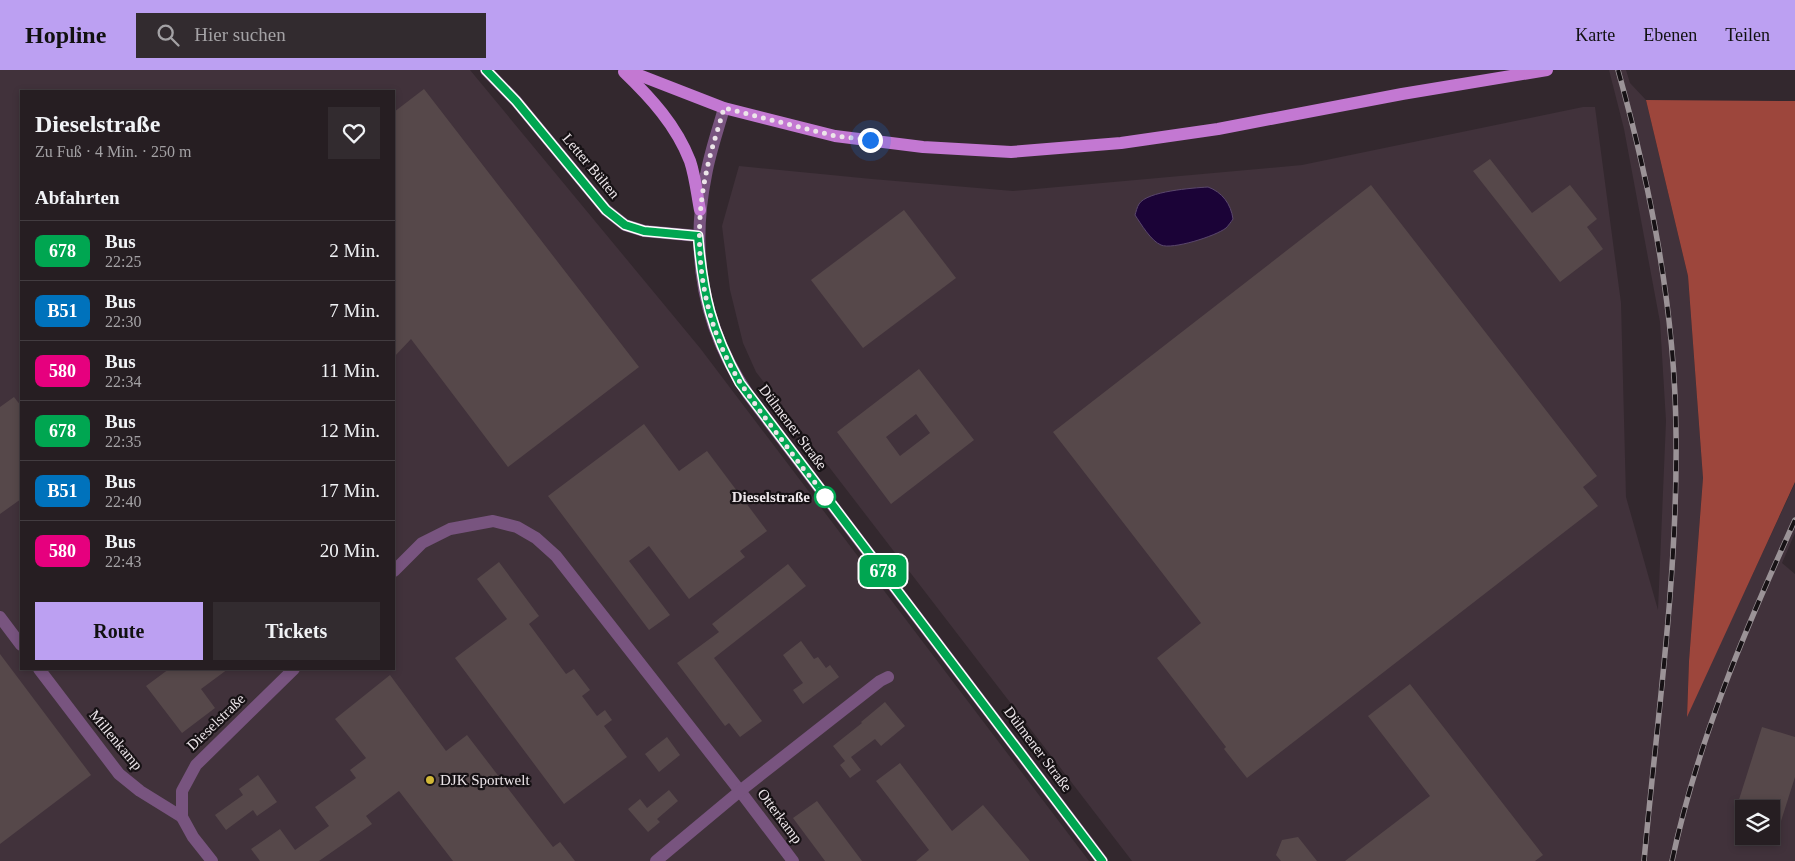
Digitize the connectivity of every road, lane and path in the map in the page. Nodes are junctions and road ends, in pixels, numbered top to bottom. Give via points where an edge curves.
1 (486, 70) edge
2 (622, 70) edge
3 (626, 70) edge
4 (1547, 70) edge
5 (724, 108) junction
6 (700, 210) junction
7 (698, 236) junction
8 (395, 570) edge
9 (0, 617) edge
10 (20, 644) edge
11 (40, 670) edge
12 (293, 670) edge
13 (888, 677) dead end
14 (740, 791) junction
15 (182, 817) junction
16 (212, 861) edge
17 (656, 861) edge
18 (793, 861) edge
19 (1102, 861) edge

1 - 7 street, Letter Bülten via 516,101 606,210 625,225 644,231
2 - 6 main road via 648,95 678,136 690,162
3 - 5 main road
4 - 5 main road via 1411,92 1218,130 1121,143 1011,152 923,147 835,136
5 - 6 street, Dülmener Straße via 706,173
6 - 7 street, Dülmener Straße
7 - 19 street, Dülmener Straße via 709,313 740,383
8 - 14 street via 422,543 450,529 494,521 517,527 536,538 556,556
9 - 10 street
11 - 15 street, Millenkamp via 119,774
12 - 15 street, Dieselstraße via 196,765 182,791
13 - 14 street
14 - 17 street
14 - 18 street, Otterkamp
15 - 16 street, Dieselstraße

